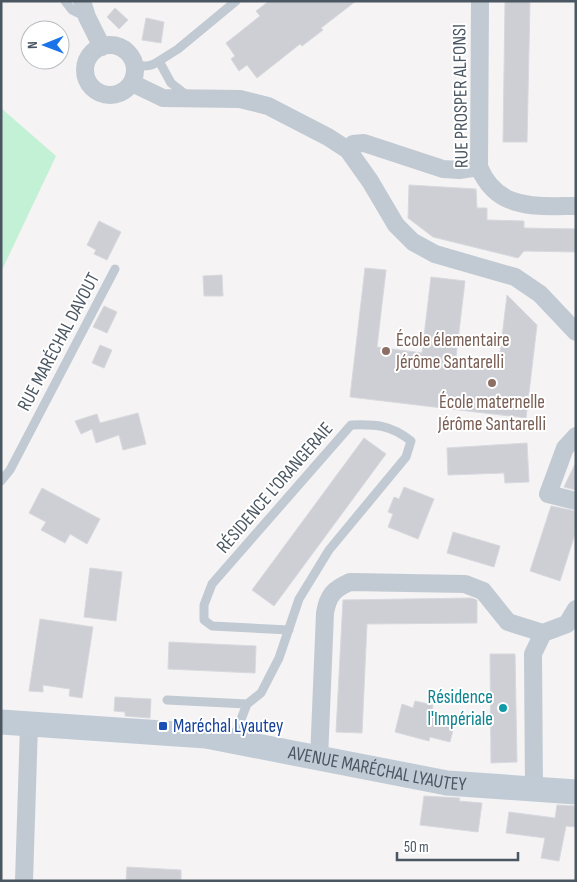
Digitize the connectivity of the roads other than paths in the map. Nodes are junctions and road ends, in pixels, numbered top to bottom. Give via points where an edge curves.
1 (65, 1) edge
2 (236, 1) edge
3 (480, 1) edge
4 (84, 9) edge
5 (102, 47) junction
6 (159, 61) junction
7 (134, 64) junction
8 (132, 83) junction
9 (189, 97) junction
10 (348, 150) junction
11 (479, 167) junction
12 (576, 206) edge
13 (115, 270) dead end
14 (573, 329) edge
15 (576, 346) edge
16 (576, 436) edge
17 (1, 481) edge
18 (576, 501) edge
19 (576, 609) edge
20 (289, 630) junction
21 (543, 633) junction
22 (167, 700) dead end
23 (247, 704) junction
24 (1, 722) edge
25 (29, 725) junction
26 (233, 741) junction
27 (318, 758) junction
28 (534, 790) junction
29 (576, 792) edge
30 (24, 881) edge

1 - 4 lane via 72,10
2 - 6 lane
3 - 11 street, RUE PROSPER ALFONSI
4 - 5 street
5 - 7 street via 116,46 124,50
5 - 8 street via 94,50 86,64 85,72 91,87 97,92 112,95 127,89
6 - 7 lane via 153,65
6 - 9 lane via 172,83
7 - 8 street
8 - 9 street via 163,98
9 - 10 street via 240,99 268,106
10 - 11 street via 353,144 364,143 443,169
10 - 14 street via 396,225 413,242 434,254 515,277 540,294
11 - 12 street, RUE PROSPER ALFONSI via 485,181 498,194 516,203
13 - 17 lane, RUE MARÉCHAL DAVOUT via 10,470
14 - 15 street via 570,336
16 - 18 street via 565,448 548,494
19 - 21 street via 567,624
20 - 20 lane, RÉSIDENCE L'ORANGERAIE via 299,599 329,550 406,457 411,441 401,433 376,424 351,425 212,584 204,605 204,620 212,626
20 - 23 lane, RÉSIDENCE L'ORANGERAIE via 261,693
21 - 27 street via 508,622 483,591 465,584 350,582 337,587 327,598 325,613
21 - 28 street via 533,654
22 - 23 lane
23 - 26 lane, RÉSIDENCE L'ORANGERAIE
24 - 25 street, AVENUE MARÉCHAL LYAUTEY
25 - 26 street, AVENUE MARÉCHAL LYAUTEY
25 - 30 street
26 - 27 street, AVENUE MARÉCHAL LYAUTEY
27 - 28 street, AVENUE MARÉCHAL LYAUTEY via 447,783
28 - 29 street, AVENUE MARÉCHAL LYAUTEY

